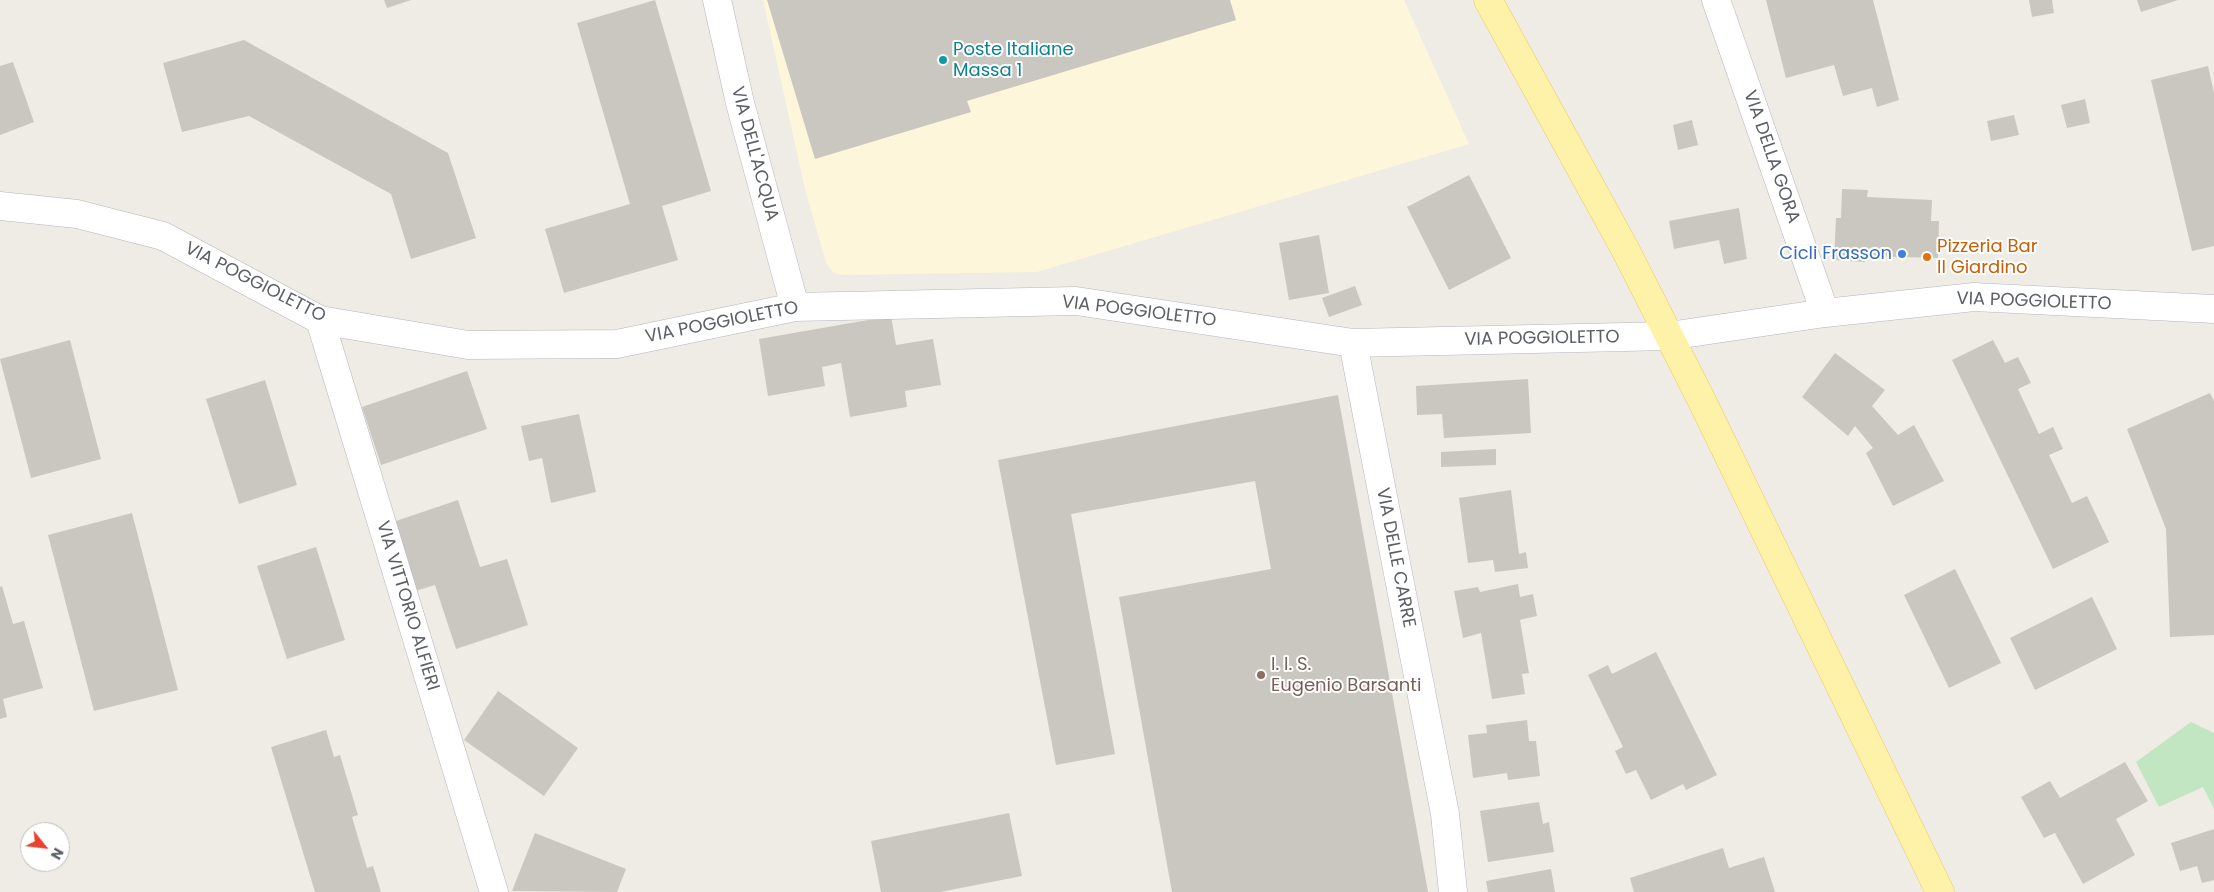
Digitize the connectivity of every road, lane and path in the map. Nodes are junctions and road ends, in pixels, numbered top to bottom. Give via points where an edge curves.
1 (717, 0) edge
2 (1488, 0) edge
3 (1716, 0) edge
4 (0, 206) edge
5 (795, 307) junction
6 (2214, 309) edge
7 (1825, 313) junction
8 (320, 320) junction
9 (1669, 336) junction
10 (1353, 343) junction
11 (494, 892) edge
12 (1453, 892) edge
13 (1940, 892) edge

1 - 5 street, VIA DELL'ACQUA via 740,103
2 - 9 main road via 1625,249
3 - 7 street, VIA DELLA GORA
4 - 8 street, VIA POGGIOLETTO via 77,214 163,236
5 - 8 street, VIA POGGIOLETTO via 617,344 468,345
5 - 10 street, VIA POGGIOLETTO via 1076,301
6 - 7 street, VIA POGGIOLETTO via 1974,297
7 - 9 street, VIA POGGIOLETTO
8 - 11 street, VIA VITTORIO ALFIERI
9 - 10 street, VIA POGGIOLETTO
9 - 13 main road
10 - 12 street, VIA DELLE CARRE via 1445,814

